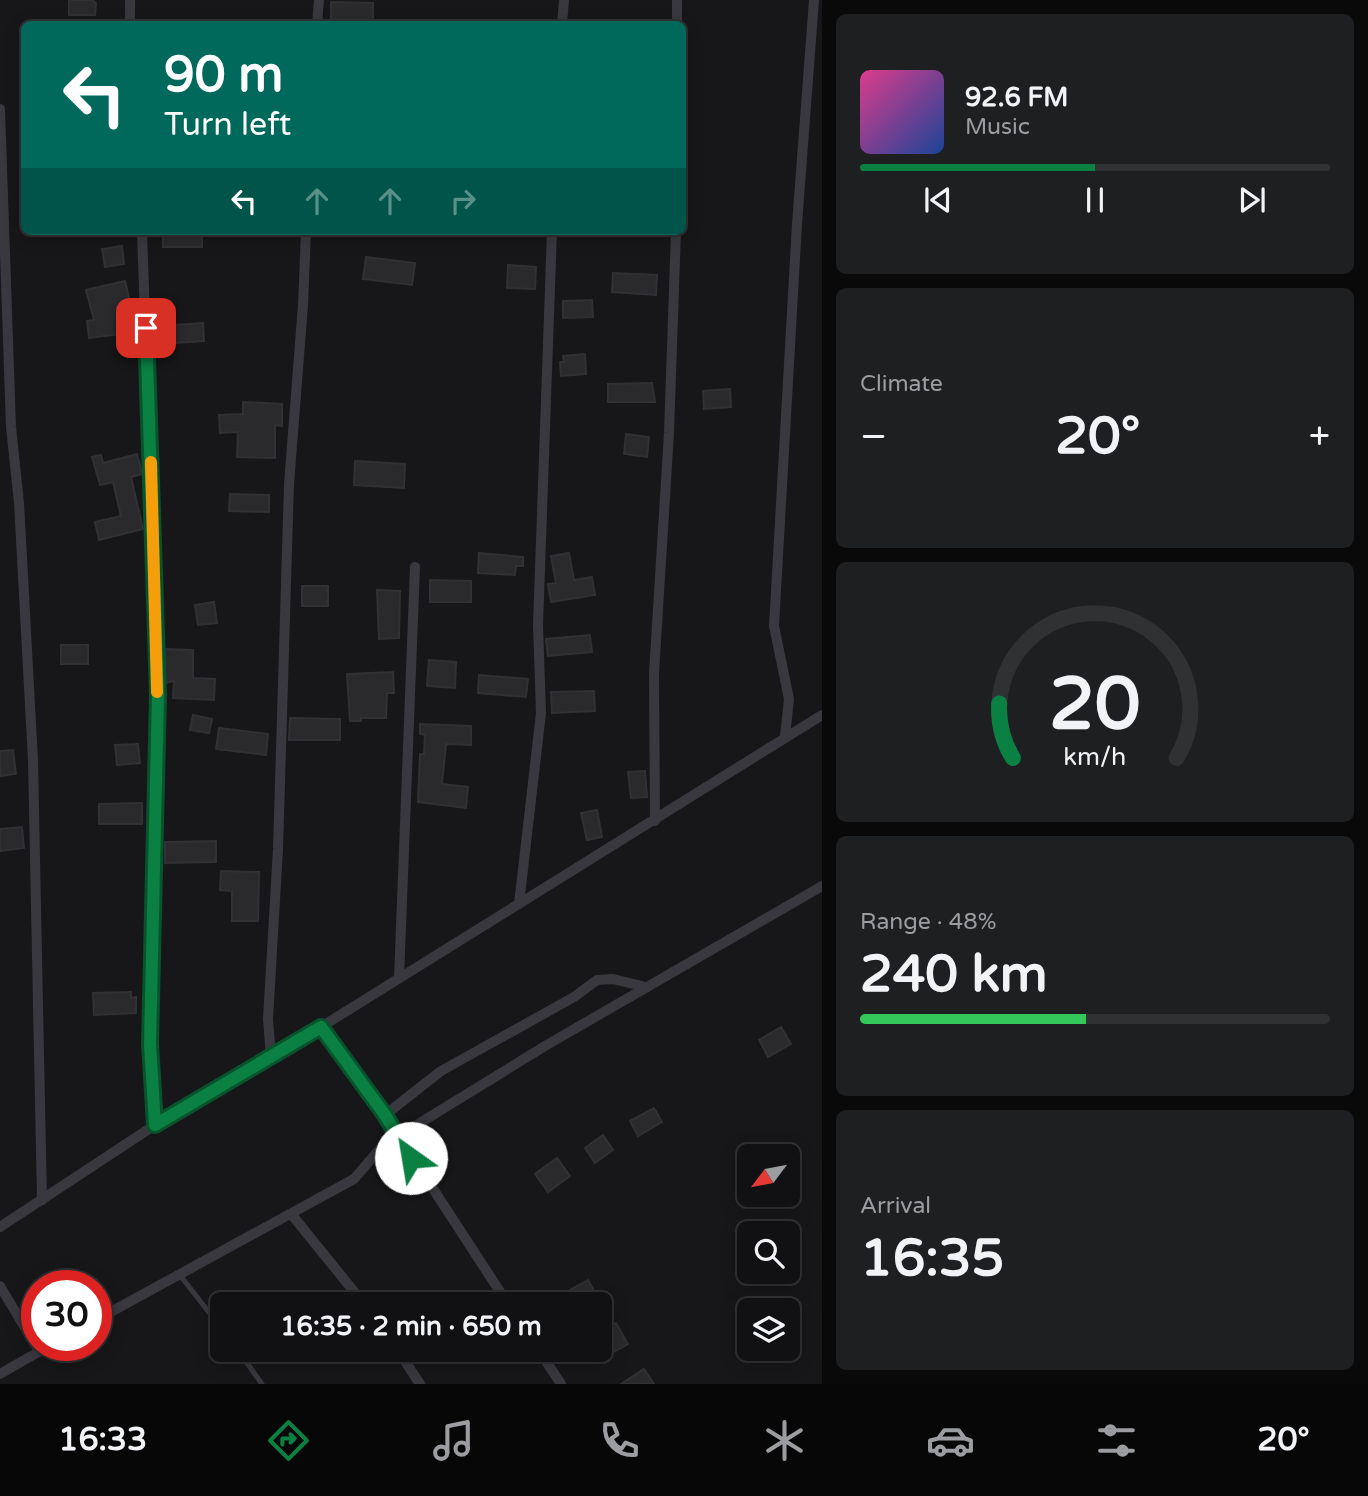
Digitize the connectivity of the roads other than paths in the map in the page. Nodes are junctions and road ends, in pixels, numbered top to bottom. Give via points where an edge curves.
1 (130, 0) edge
2 (318, 0) edge
3 (564, 0) edge
4 (677, 0) edge
5 (814, 0) edge
6 (130, 21) edge
7 (317, 21) edge
8 (562, 21) edge
9 (677, 21) edge
10 (0, 109) edge
11 (142, 235) edge
12 (306, 235) edge
13 (552, 235) edge
14 (676, 235) edge
15 (415, 567) dead end
16 (822, 715) edge
17 (785, 736) junction
18 (655, 821) junction
19 (822, 886) edge
20 (519, 904) junction
21 (399, 978) junction
22 (646, 987) junction
23 (321, 1027) junction
24 (271, 1057) junction
25 (385, 1115) junction
26 (155, 1125) junction
27 (397, 1137) junction
28 (42, 1200) junction
29 (292, 1215) junction
30 (0, 1227) edge
31 (179, 1275) junction
32 (0, 1286) edge
33 (354, 1292) edge
34 (500, 1292) edge
35 (112, 1311) edge
36 (210, 1314) edge
37 (21, 1316) edge
38 (23, 1361) edge
39 (246, 1362) edge
40 (406, 1362) edge
41 (547, 1362) edge
42 (0, 1374) edge
43 (262, 1384) edge
44 (420, 1384) edge
45 (561, 1384) edge

1 - 6 street
2 - 7 street
3 - 8 street
4 - 9 street
5 - 17 street via 774,626 789,699
10 - 28 street via 11,427 33,760
11 - 26 street via 158,695 150,1044
12 - 24 street via 289,485 268,1019
13 - 20 street via 538,625 541,713
14 - 18 street via 654,673
15 - 21 street
16 - 17 street
17 - 18 street
18 - 20 street
19 - 22 street
20 - 21 street
21 - 23 street
22 - 25 street via 597,980 440,1071
22 - 27 street
23 - 24 street
23 - 25 street
24 - 26 street
25 - 27 street
26 - 28 street
27 - 29 street via 354,1179
27 - 34 street
28 - 30 street
29 - 31 street
29 - 33 street
31 - 35 street
31 - 36 lane
32 - 37 street
38 - 42 street
39 - 43 lane
40 - 44 street
41 - 45 street

